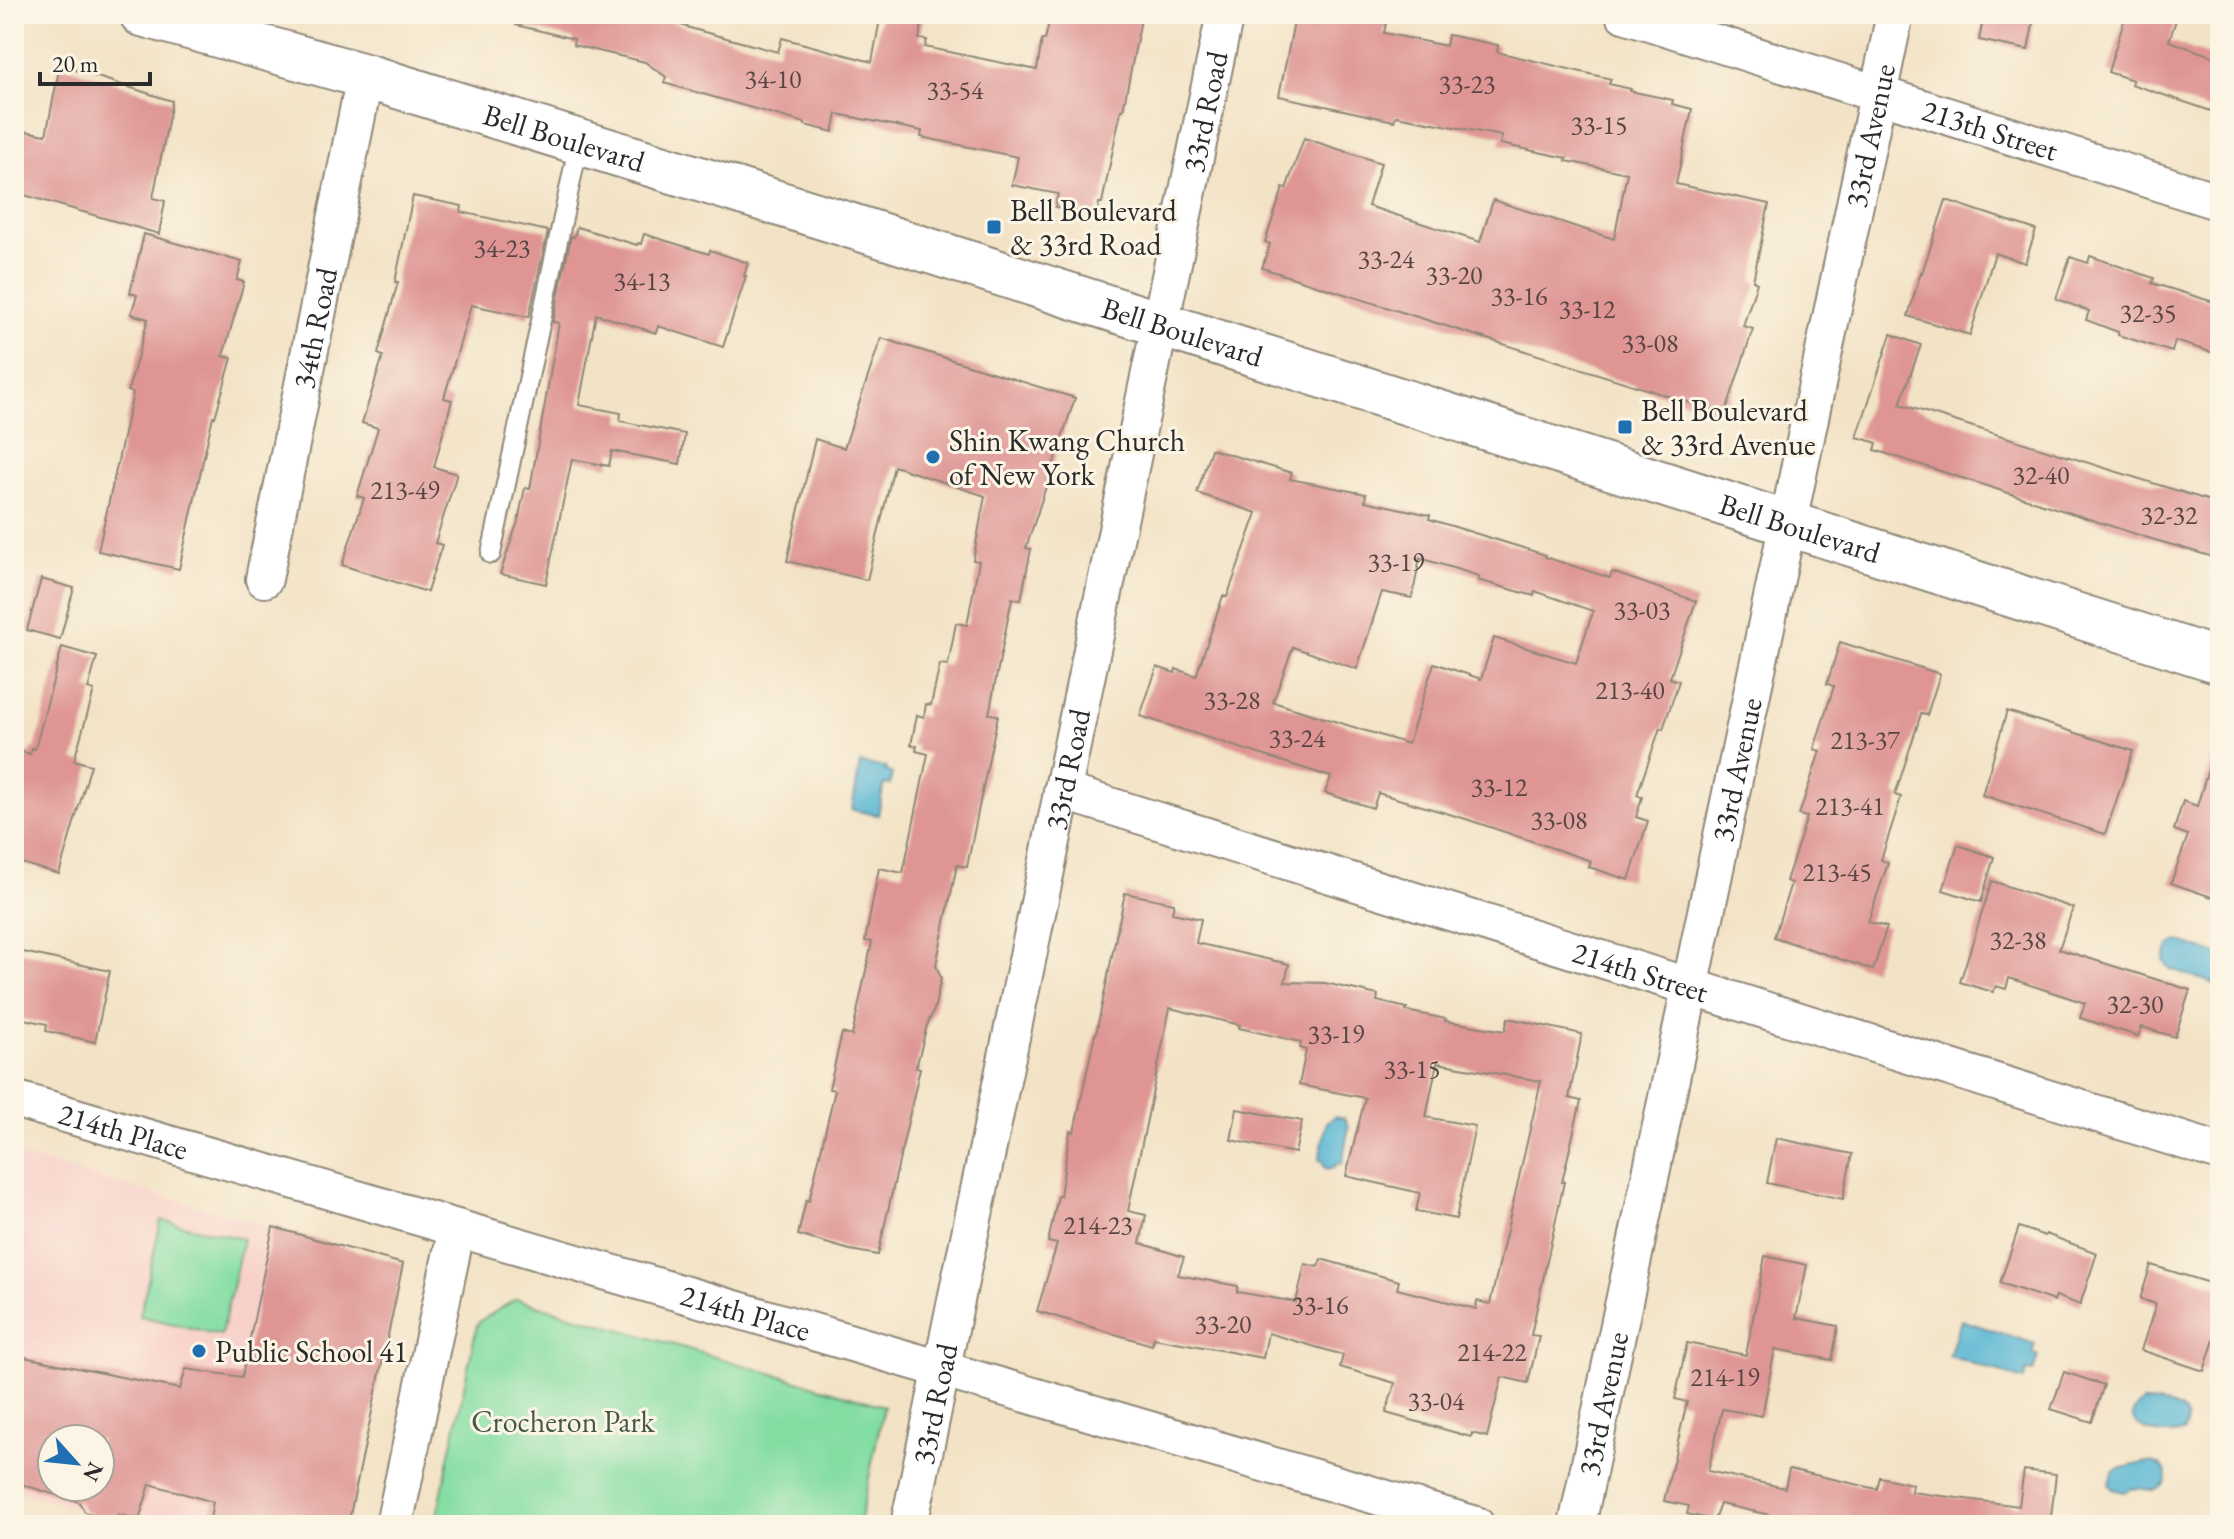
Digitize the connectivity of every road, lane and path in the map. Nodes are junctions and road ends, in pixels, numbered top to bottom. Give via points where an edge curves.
1 (142, 14) edge
2 (1225, 14) edge
3 (1624, 14) edge
4 (1895, 14) edge
5 (365, 76) junction
6 (1879, 93) junction
7 (579, 143) junction
8 (2220, 202) edge
9 (1159, 324) junction
10 (1787, 523) junction
11 (491, 554) dead end
12 (264, 579) dead end
13 (2220, 661) edge
14 (1062, 791) junction
15 (1689, 988) junction
16 (14, 1099) edge
17 (2220, 1152) edge
18 (457, 1228) junction
19 (941, 1368) junction
20 (394, 1525) edge
21 (909, 1525) edge
22 (1476, 1525) edge
23 (1577, 1525) edge

1 - 5 street, Bell Boulevard
2 - 9 street, 33rd Road
3 - 6 street, 213th Street
4 - 6 street, 33rd Avenue
5 - 7 street, Bell Boulevard
5 - 12 street, 34th Road
6 - 8 street, 213th Street
6 - 10 street, 33rd Avenue
7 - 9 street, Bell Boulevard
7 - 11 lane
9 - 10 street, Bell Boulevard
9 - 14 street, 33rd Road
10 - 13 street, Bell Boulevard
10 - 15 street, 33rd Avenue
14 - 15 street, 214th Street
14 - 19 street, 33rd Road
15 - 17 street, 214th Street
15 - 23 street, 33rd Avenue
16 - 18 street, 214th Place
18 - 19 street, 214th Place
18 - 20 street
19 - 21 street, 33rd Road
19 - 22 street, 214th Place

